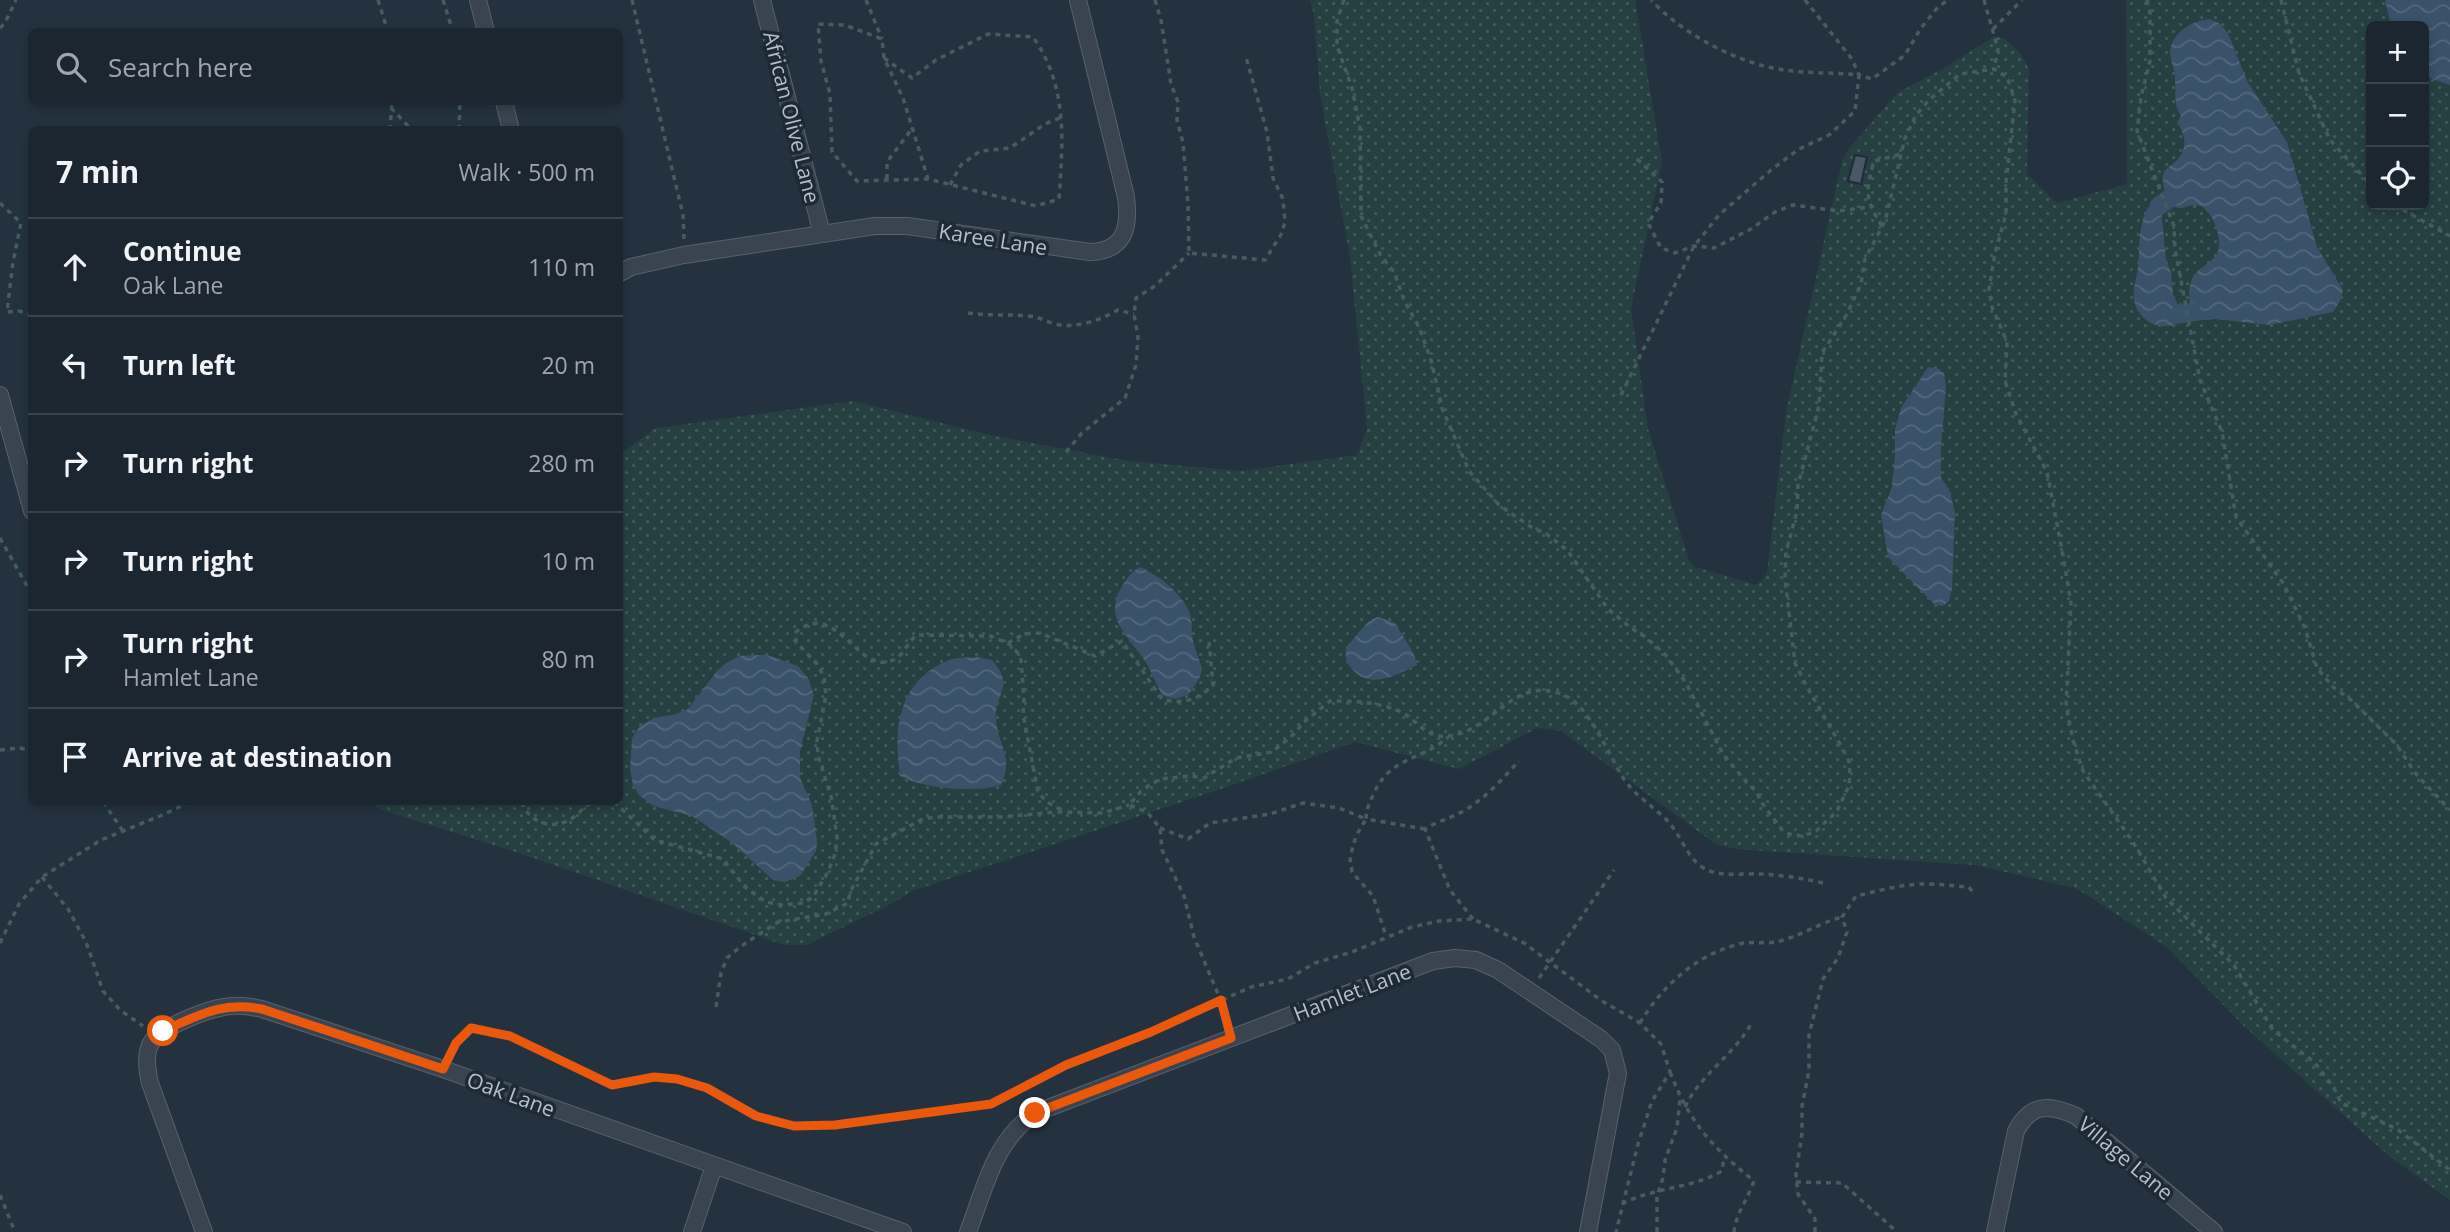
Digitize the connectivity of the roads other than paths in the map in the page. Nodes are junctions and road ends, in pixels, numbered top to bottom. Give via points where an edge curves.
1 (478, 0) edge
2 (762, 0) edge
3 (1077, 0) edge
4 (485, 28) edge
5 (505, 105) edge
6 (510, 126) edge
7 (822, 234) junction
8 (623, 271) edge
9 (0, 395) edge
10 (28, 496) edge
11 (714, 1166) junction
12 (204, 1232) edge
13 (692, 1232) edge
14 (903, 1232) edge
15 (968, 1232) edge
16 (1588, 1232) edge
17 (1995, 1232) edge
18 (2214, 1232) edge

1 - 4 street
2 - 7 street, African Olive Lane
3 - 7 street, Karee Lane via 1126,197 1127,222 1121,239 1102,252 1090,252 906,226
5 - 6 street
7 - 8 street, Karee Lane via 684,255
9 - 10 street
11 - 12 street, Oak Lane via 262,1009 225,1006 163,1031 148,1053 150,1083
11 - 13 street
11 - 14 street, Oak Lane
15 - 16 street, Hamlet Lane via 999,1152 1019,1124 1035,1113 1433,961 1455,958 1476,960 1498,970 1612,1051 1616,1085
17 - 18 street, Village Lane via 2016,1131 2034,1110 2048,1108 2076,1116

